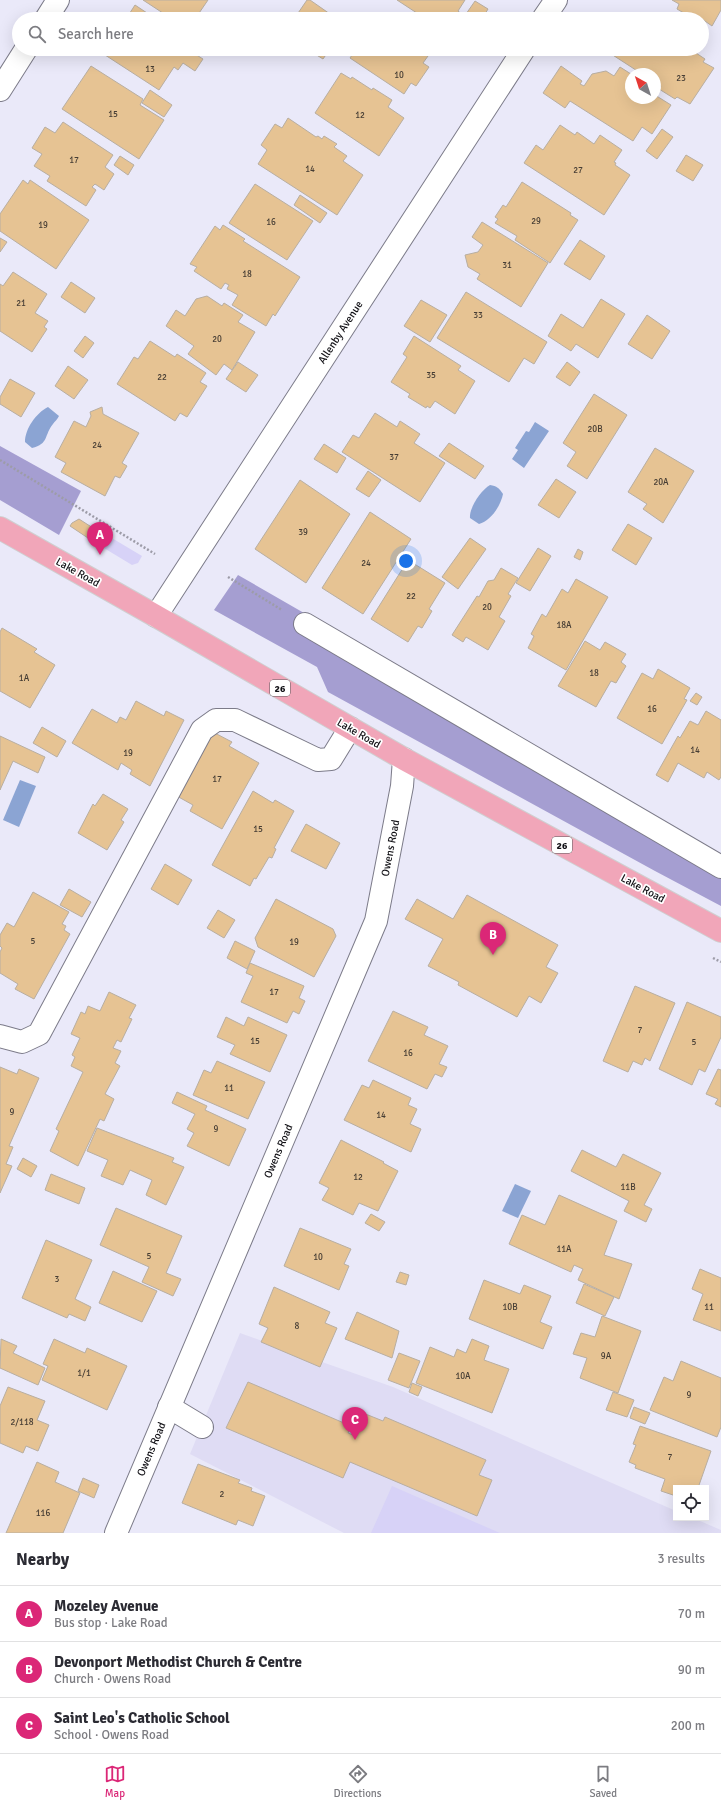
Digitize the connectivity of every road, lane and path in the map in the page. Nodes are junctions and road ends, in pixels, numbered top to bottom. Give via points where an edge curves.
1 (58, 0) edge
2 (556, 0) edge
3 (50, 12) edge
4 (548, 12) edge
5 (22, 56) edge
6 (519, 56) edge
7 (0, 90) edge
8 (0, 460) edge
9 (0, 528) edge
10 (155, 554) dead end
11 (228, 577) dead end
12 (156, 616) junction
13 (305, 624) joint
14 (350, 728) junction
15 (404, 759) junction
16 (721, 867) edge
17 (721, 931) edge
18 (0, 1036) edge
19 (169, 1407) junction
20 (202, 1427) dead end
21 (116, 1533) edge

1 - 3 street
2 - 4 street
5 - 7 street
6 - 12 street, Allenby Avenue
8 - 10 path
9 - 12 main road, Lake Road / 26
11 - 13 path
12 - 14 main road, Lake Road / 26
13 - 16 street
14 - 15 main road, Lake Road / 26
14 - 18 street via 331,759 318,760 235,720 216,720 202,730 39,1034 22,1042
15 - 17 main road, Lake Road / 26
15 - 19 street, Owens Road via 402,786 376,921
19 - 20 street
19 - 21 street, Owens Road

